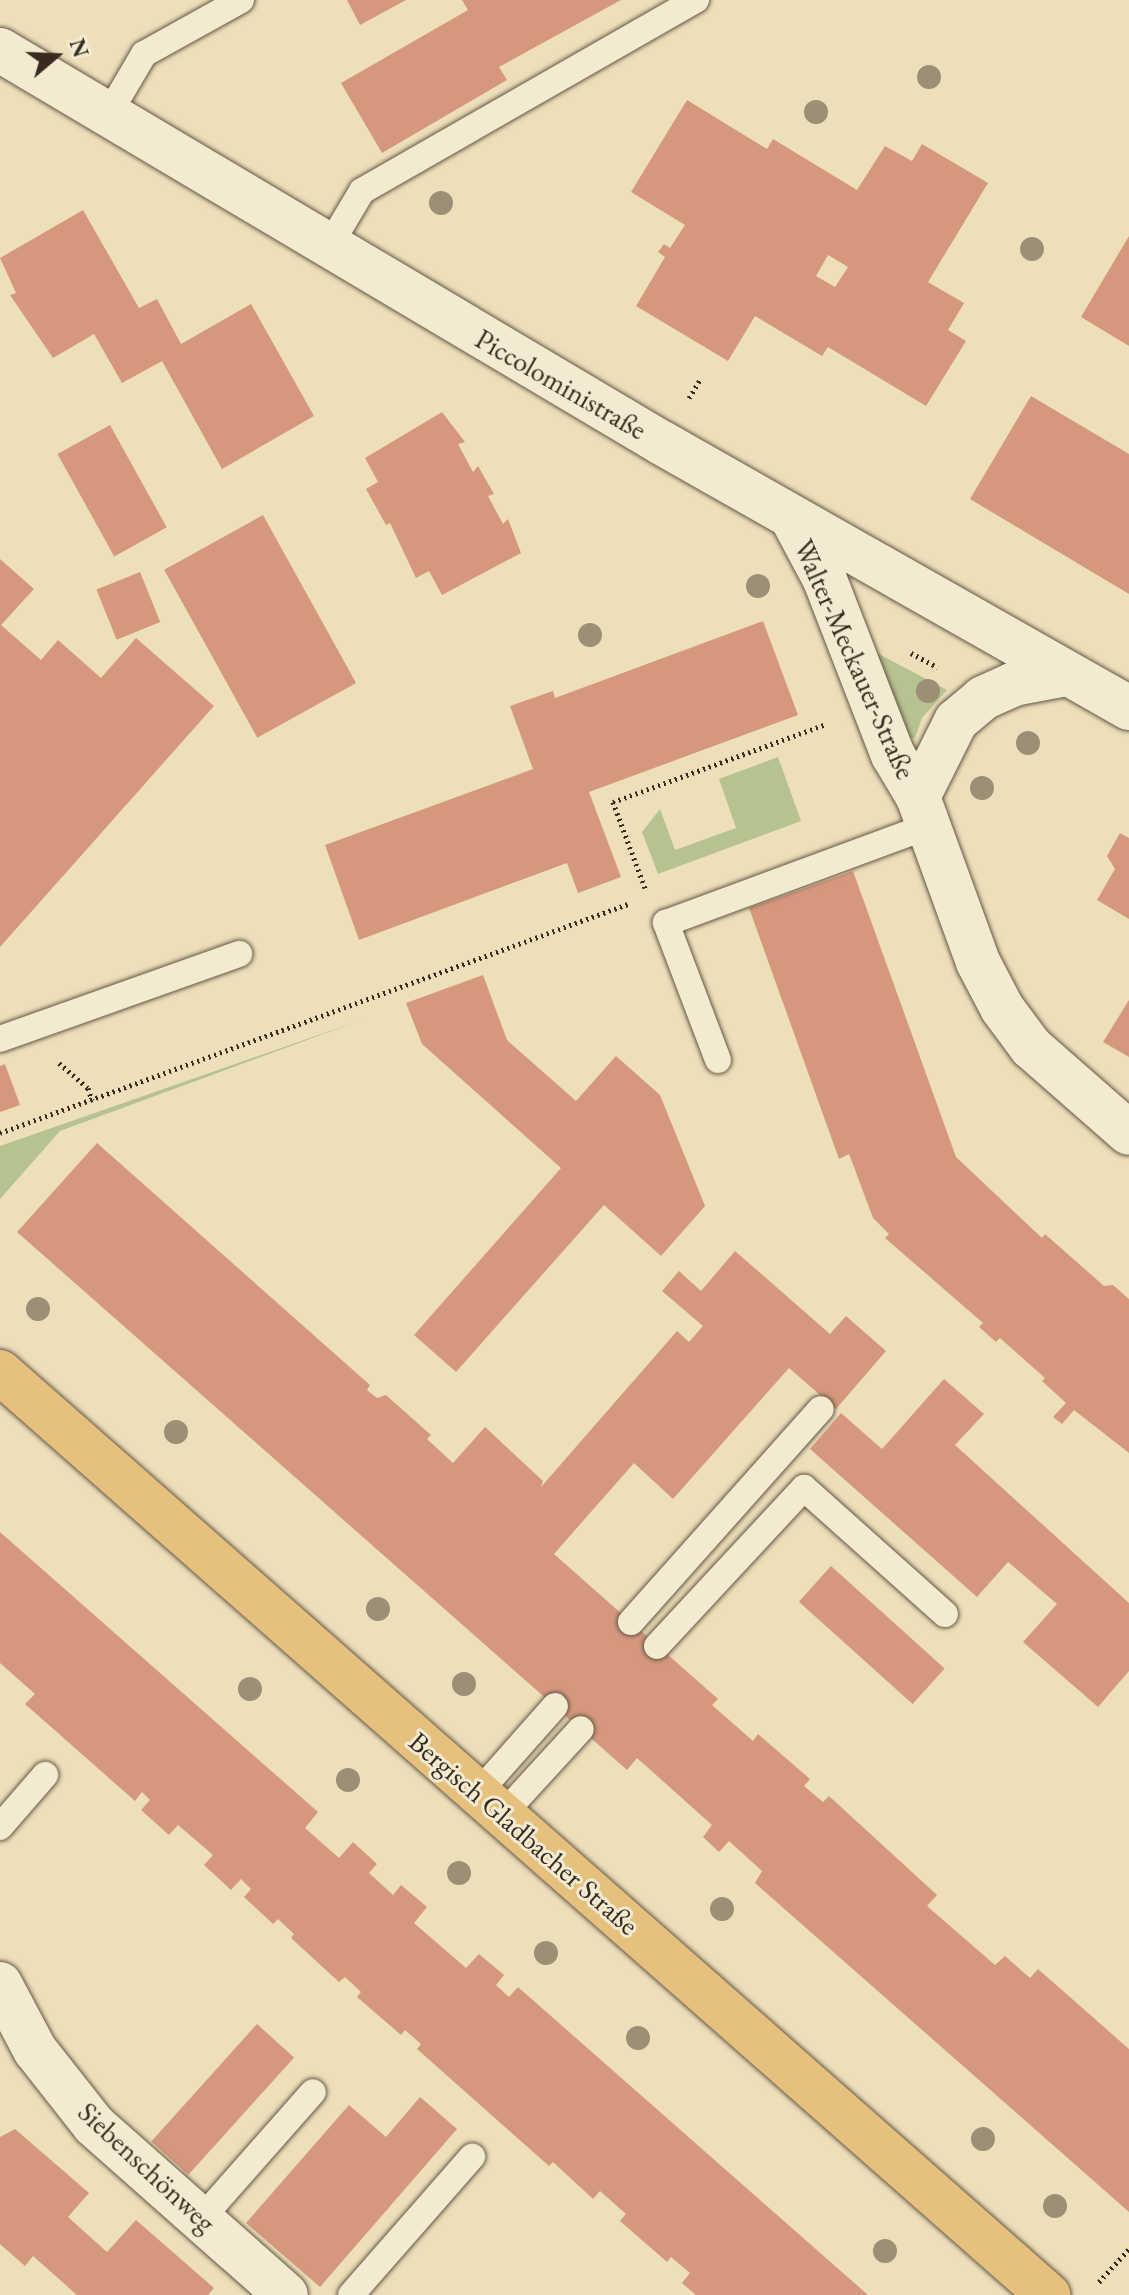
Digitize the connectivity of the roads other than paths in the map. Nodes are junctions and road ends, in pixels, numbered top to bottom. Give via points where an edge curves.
1 (241, 0) edge
2 (696, 0) edge
3 (0, 50) edge
4 (108, 115) junction
5 (328, 248) junction
6 (793, 520) junction
7 (1067, 674) junction
8 (1129, 708) edge
9 (923, 812) junction
10 (239, 954) dead end
11 (0, 1039) edge
12 (718, 1060) dead end
13 (1129, 1133) edge
14 (0, 1372) edge
15 (821, 1409) dead end
16 (945, 1614) dead end
17 (631, 1622) dead end
18 (657, 1646) dead end
19 (555, 1706) dead end
20 (581, 1729) dead end
21 (45, 1775) dead end
22 (490, 1804) junction
23 (0, 1827) edge
24 (0, 1984) edge
25 (313, 2092) dead end
26 (472, 2157) dead end
27 (201, 2219) junction
28 (286, 2295) edge
29 (351, 2295) edge
30 (1048, 2295) edge

1 - 4 lane via 144,54
2 - 5 lane via 362,191
3 - 4 street, Piccoloministraße
4 - 5 street, Piccoloministraße
5 - 6 street, Piccoloministraße
6 - 7 street, Piccoloministraße
6 - 9 street, Walter-Meckauer-Straße via 849,636 893,755
7 - 8 street, Piccoloministraße
7 - 9 street, Walter-Meckauer-Straße via 1014,684 983,698 956,721
9 - 12 lane via 666,923
9 - 13 street, Walter-Meckauer-Straße via 978,962 1002,1008 1031,1047
10 - 11 lane
14 - 22 main road, Bergisch Gladbacher Straße
15 - 17 lane
16 - 18 lane via 804,1488
19 - 22 lane
20 - 22 lane
21 - 23 lane
22 - 30 main road, Bergisch Gladbacher Straße
24 - 27 street, Siebenschönweg via 35,2050 94,2125
25 - 27 lane
26 - 29 lane
27 - 28 street, Siebenschönweg

